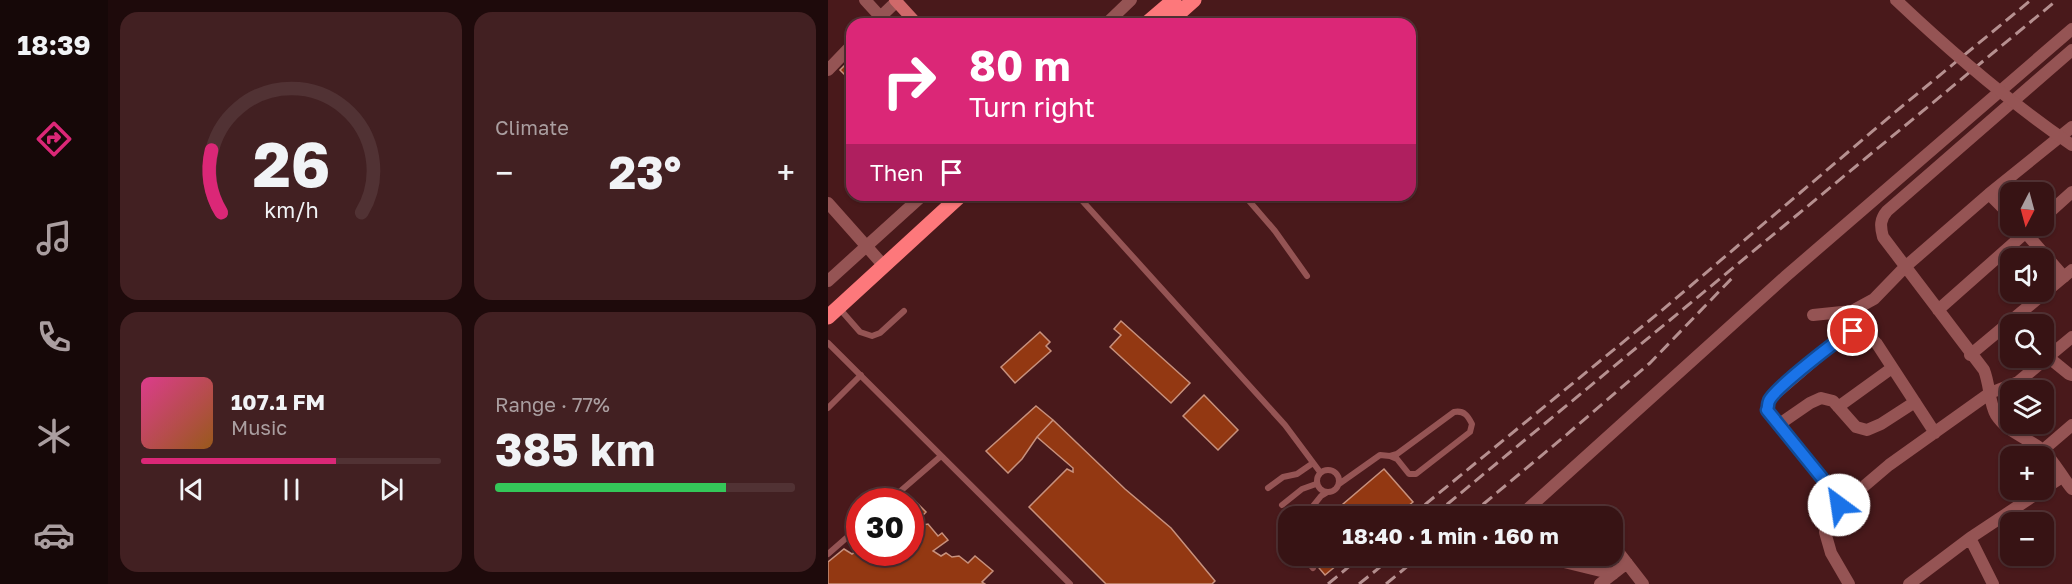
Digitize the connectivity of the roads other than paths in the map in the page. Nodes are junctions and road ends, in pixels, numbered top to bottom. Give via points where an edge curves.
1 (865, 0) edge
2 (1131, 0) edge
3 (1174, 0) edge
4 (1194, 0) edge
5 (1896, 0) edge
6 (896, 1) edge
7 (877, 18) edge
8 (883, 18) edge
9 (912, 18) edge
10 (1112, 18) edge
11 (1153, 18) edge
12 (1174, 18) edge
13 (2072, 29) edge
14 (2072, 50) edge
15 (846, 51) edge
16 (828, 70) edge
17 (2072, 127) edge
18 (2072, 145) edge
19 (2072, 192) edge
20 (1989, 194) junction
21 (916, 201) edge
22 (954, 201) edge
23 (1082, 201) edge
24 (1249, 201) edge
25 (828, 203) edge
26 (2000, 205) edge
27 (2054, 208) edge
28 (2016, 236) edge
29 (2034, 236) edge
30 (866, 247) junction
31 (884, 266) junction
32 (1905, 267) junction
33 (2068, 273) edge
34 (1307, 276) dead end
35 (828, 281) edge
36 (1938, 310) junction
37 (904, 311) dead end
38 (833, 313) edge
39 (1813, 315) dead end
40 (2072, 337) edge
41 (828, 344) edge
42 (2054, 352) edge
43 (1970, 355) junction
44 (2054, 362) edge
45 (1892, 368) junction
46 (2035, 368) edge
47 (861, 375) junction
48 (2072, 375) edge
49 (1990, 393) junction
50 (1915, 402) junction
51 (1838, 407) junction
52 (828, 408) edge
53 (1778, 425) junction
54 (2072, 425) edge
55 (1935, 433) junction
56 (2036, 446) edge
57 (2048, 446) edge
58 (941, 456) junction
59 (1390, 456) junction
60 (1313, 463) junction
61 (2054, 466) edge
62 (1320, 472) junction
63 (2062, 477) junction
64 (1339, 483) junction
65 (1316, 484) junction
66 (904, 488) edge
67 (1268, 488) dead end
68 (2072, 489) edge
69 (1327, 493) junction
70 (1282, 505) dead end
71 (1839, 505) junction
72 (1313, 506) edge
73 (1531, 506) edge
74 (846, 538) edge
75 (1970, 538) junction
76 (828, 554) edge
77 (1623, 558) edge
78 (1627, 563) junction
79 (1580, 566) edge
80 (1613, 574) junction
81 (1070, 584) edge
82 (1600, 584) edge
83 (1643, 584) edge
84 (1849, 584) edge
85 (1909, 584) edge
86 (1994, 584) edge

1 - 7 street
2 - 10 street
3 - 11 main road
4 - 12 main road
5 - 18 street, bridge via 1941,42
6 - 8 street
6 - 9 main road
13 - 73 street via 1786,276
14 - 32 street via 1883,216 1882,237
15 - 16 street
17 - 20 street
19 - 27 street
20 - 26 street
20 - 32 street
21 - 30 street
22 - 31 main road
23 - 60 lane via 1285,425
24 - 34 lane
25 - 30 street
28 - 36 street
29 - 33 street
30 - 31 street
30 - 35 street
31 - 38 main road
32 - 36 street
32 - 39 street via 1874,299 1852,311
33 - 43 street
36 - 43 street
37 - 38 lane via 872,336
40 - 42 street
41 - 47 lane
43 - 49 street via 1984,370
44 - 48 street
45 - 50 street
45 - 51 street
45 - 53 street via 1877,344 1863,331 1853,331 1820,354 1768,402 1767,410
46 - 49 street via 2018,382
47 - 52 lane
47 - 58 lane
49 - 55 street
49 - 56 street via 1992,407 2005,426
50 - 51 street via 1867,430 1856,427
50 - 55 street
51 - 53 street via 1821,398
53 - 71 street
54 - 57 street
55 - 71 street
58 - 66 lane
58 - 81 lane
59 - 59 lane via 1409,474 1416,474 1470,432 1472,424 1466,414 1454,412
59 - 64 lane via 1377,457
60 - 62 lane
60 - 67 lane
61 - 63 street
62 - 64 lane via 1331,470
62 - 65 lane
63 - 68 street
63 - 75 street
64 - 69 lane
65 - 69 lane
65 - 70 lane via 1302,489
69 - 72 lane
71 - 84 street via 1829,516 1825,532 1831,554
74 - 76 lane
75 - 85 street
75 - 86 street
77 - 78 street
78 - 80 street
78 - 83 street
79 - 80 street
80 - 82 street

